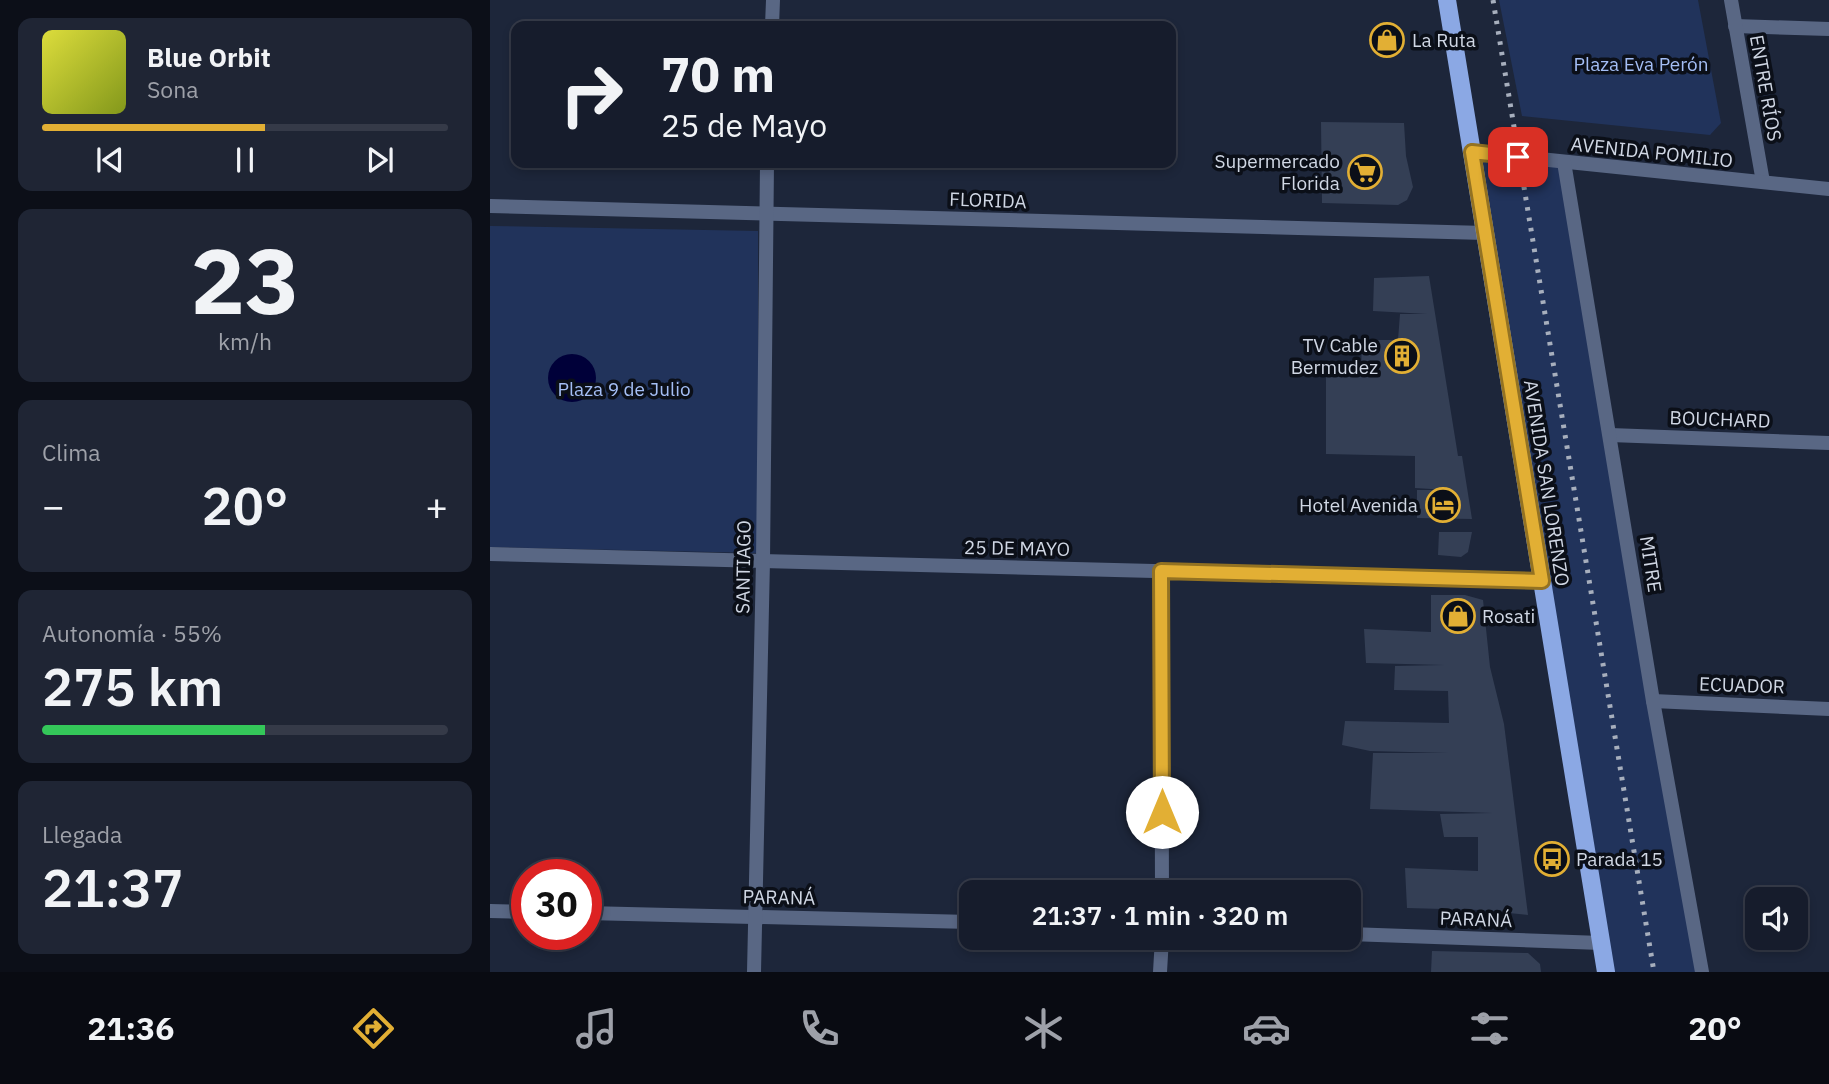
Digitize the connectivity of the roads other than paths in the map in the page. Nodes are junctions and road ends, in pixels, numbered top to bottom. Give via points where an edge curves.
1 (773, 0) edge
2 (1447, 0) edge
3 (1731, 0) edge
4 (772, 21) edge
5 (1735, 26) junction
6 (1829, 29) edge
7 (1472, 152) junction
8 (1564, 162) junction
9 (766, 168) edge
10 (1763, 182) junction
11 (1829, 189) edge
12 (490, 206) edge
13 (764, 214) junction
14 (1485, 233) junction
15 (1610, 435) junction
16 (1829, 443) edge
17 (490, 554) edge
18 (763, 561) junction
19 (1161, 571) junction
20 (1542, 581) junction
21 (1653, 701) junction
22 (1829, 709) edge
23 (1162, 880) edge
24 (490, 911) edge
25 (511, 912) edge
26 (602, 913) edge
27 (756, 916) junction
28 (959, 922) edge
29 (1361, 934) edge
30 (1601, 943) junction
31 (1161, 950) edge
32 (754, 972) edge
33 (1160, 972) edge
34 (1606, 972) edge
35 (1702, 972) edge

1 - 4 street
2 - 7 main road, AVENIDA SAN LORENZO
3 - 5 street, ENTRE RÍOS
5 - 6 street
5 - 10 street, ENTRE RÍOS
7 - 8 street, AVENIDA POMILIO
7 - 14 main road, AVENIDA SAN LORENZO
8 - 10 street, AVENIDA POMILIO
8 - 15 street, MITRE
9 - 13 street, SANTIAGO
10 - 11 street, AVENIDA POMILIO
12 - 13 street, FLORIDA
13 - 14 street, FLORIDA
13 - 18 street, SANTIAGO
14 - 20 main road, AVENIDA SAN LORENZO
15 - 16 street, BOUCHARD
15 - 21 street, MITRE
17 - 18 street, 25 DE MAYO
18 - 19 street, 25 DE MAYO
18 - 27 street, SANTIAGO
19 - 20 street, 25 DE MAYO
19 - 23 street
20 - 30 main road, AVENIDA SAN LORENZO
21 - 22 street, ECUADOR
21 - 35 street, MITRE
24 - 25 street
26 - 27 street, PARANÁ
27 - 28 street, PARANÁ
27 - 32 street, SANTIAGO
29 - 30 street, PARANÁ
30 - 34 main road, AVENIDA SAN LORENZO
31 - 33 street

